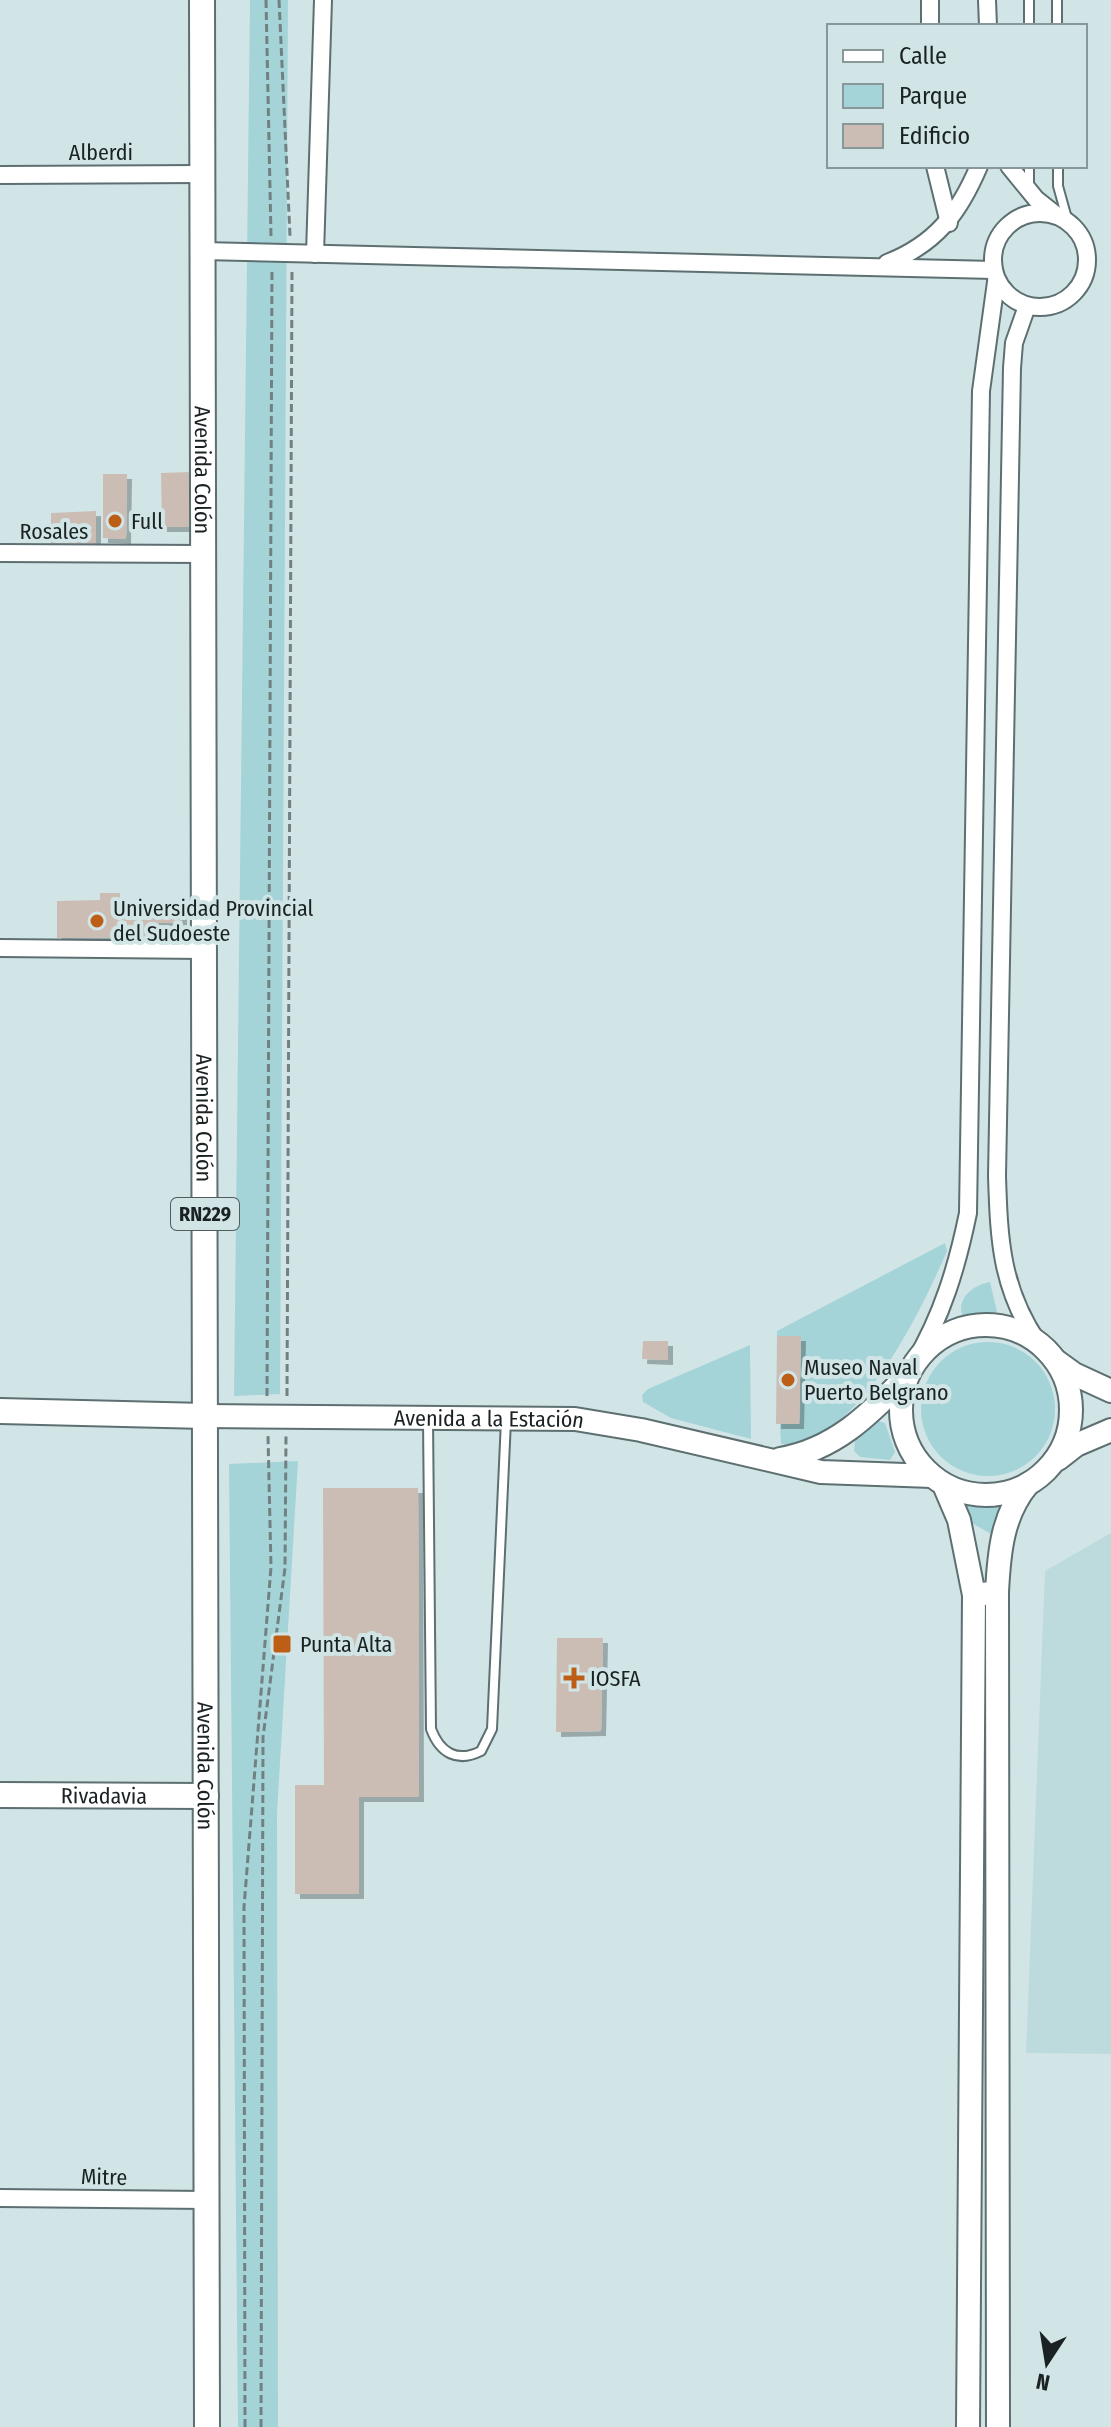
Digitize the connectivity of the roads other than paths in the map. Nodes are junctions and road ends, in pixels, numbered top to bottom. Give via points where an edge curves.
1 (202, 0) edge
2 (323, 0) edge
3 (930, 0) edge
4 (987, 0) edge
5 (1029, 0) edge
6 (1057, 0) edge
7 (930, 24) edge
8 (988, 24) edge
9 (1029, 24) edge
10 (1057, 24) edge
11 (935, 168) edge
12 (978, 168) edge
13 (1011, 168) edge
14 (1029, 168) edge
15 (1058, 168) edge
16 (203, 174) junction
17 (0, 175) edge
18 (1029, 191) junction
19 (1064, 220) junction
20 (949, 223) junction
21 (203, 251) junction
22 (315, 254) junction
23 (881, 265) junction
24 (995, 276) junction
25 (1027, 306) junction
26 (0, 553) edge
27 (203, 554) junction
28 (0, 948) edge
29 (204, 950) junction
30 (1046, 1351) junction
31 (911, 1370) junction
32 (1111, 1391) edge
33 (0, 1411) edge
34 (205, 1416) junction
35 (428, 1418) junction
36 (506, 1419) junction
37 (1111, 1430) edge
38 (767, 1461) junction
39 (1054, 1462) junction
40 (938, 1481) junction
41 (1028, 1484) junction
42 (997, 1592) junction
43 (974, 1595) junction
44 (0, 1795) edge
45 (206, 1796) junction
46 (0, 2198) edge
47 (207, 2200) junction
48 (207, 2427) edge
49 (968, 2427) edge
50 (998, 2427) edge

1 - 16 main road, Avenida Colón / RN229
2 - 22 street
3 - 7 street
4 - 8 street
5 - 9 lane
6 - 10 lane
11 - 20 street
12 - 20 street
13 - 18 street
14 - 18 lane
15 - 19 lane
16 - 17 street, Alberdi
16 - 21 main road, Avenida Colón / RN229
18 - 19 street
19 - 24 street via 1029,214 1007,227 995,247
19 - 25 street via 1085,247 1085,277 1074,294 1057,305
20 - 23 street via 916,250
21 - 22 street
21 - 27 main road, Avenida Colón / RN229
22 - 23 street
23 - 24 street
24 - 25 street via 1009,296
24 - 31 street via 981,391 969,1198 950,1285 935,1328
25 - 30 street via 1012,368 997,1176 1004,1270 1015,1306
26 - 27 street, Rosales
27 - 29 main road, Avenida Colón / RN229
28 - 29 street
29 - 34 main road, Avenida Colón / RN229
30 - 31 street via 1009,1328 966,1327 937,1340
30 - 32 street via 1074,1374
30 - 39 street via 1067,1383 1071,1411 1067,1438
31 - 38 street via 866,1417 827,1446
31 - 40 street via 901,1402 903,1430 913,1455
33 - 34 main road
34 - 35 street, Avenida a la Estación
34 - 45 main road, Avenida Colón / RN229
35 - 36 street, Avenida a la Estación
35 - 36 lane via 431,1729 443,1751 460,1757 481,1751 492,1729
36 - 38 street, Avenida a la Estación via 601,1423
37 - 39 street via 1076,1445
38 - 40 street, Avenida a la Estación via 821,1472
39 - 41 street
40 - 41 street via 986,1495
40 - 43 street via 959,1520
41 - 42 street via 1006,1525
42 - 43 street
42 - 50 street
43 - 49 street
44 - 45 main road, Rivadavia
45 - 47 main road, Avenida Colón / RN229
46 - 47 street, Mitre
47 - 48 main road, Avenida Colón / RN229

